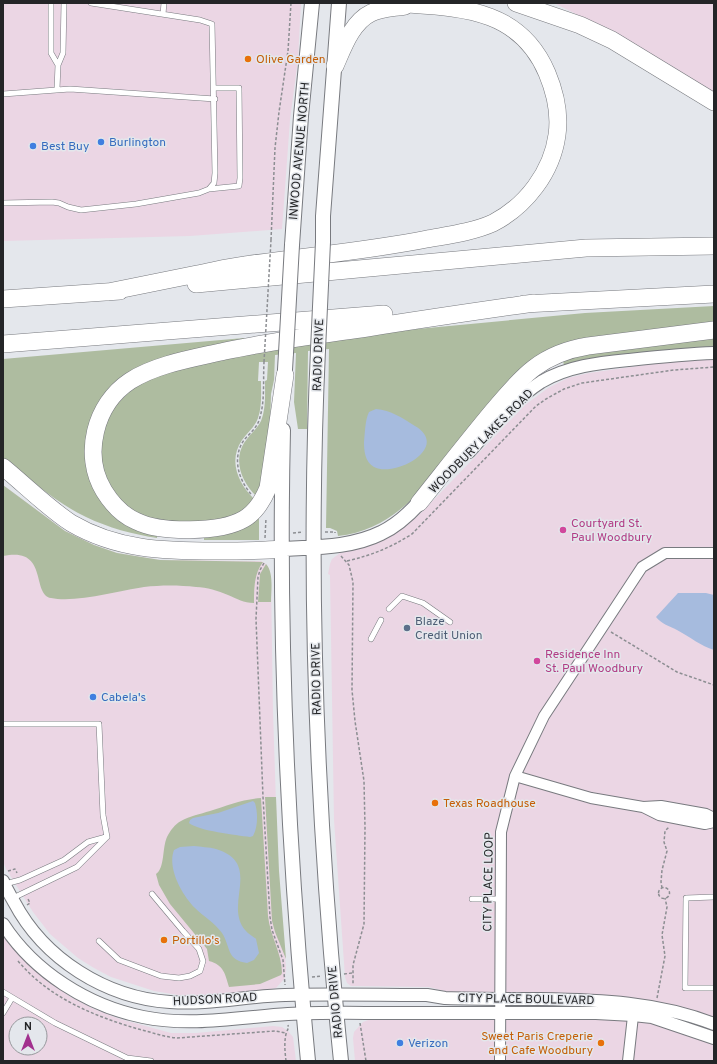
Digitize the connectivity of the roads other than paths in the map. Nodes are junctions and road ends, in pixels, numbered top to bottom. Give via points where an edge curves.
1 (51, 3) edge
2 (64, 3) edge
3 (91, 3) edge
4 (164, 3) edge
5 (312, 3) edge
6 (339, 3) edge
7 (393, 3) edge
8 (516, 3) edge
9 (416, 5) junction
10 (163, 14) junction
11 (58, 65) junction
12 (334, 66) junction
13 (214, 88) junction
14 (57, 89) junction
15 (3, 94) edge
16 (215, 99) junction
17 (714, 102) edge
18 (209, 189) junction
19 (3, 203) edge
20 (714, 246) edge
21 (108, 292) junction
22 (714, 294) edge
23 (3, 299) edge
24 (534, 303) junction
25 (714, 330) edge
26 (3, 344) edge
27 (714, 353) edge
28 (285, 375) junction
29 (3, 467) edge
30 (420, 503) junction
31 (314, 547) junction
32 (273, 550) junction
33 (714, 553) edge
34 (389, 609) dead end
35 (381, 620) dead end
36 (450, 622) dead end
37 (371, 639) dead end
38 (3, 724) edge
39 (515, 776) junction
40 (643, 807) junction
41 (714, 818) edge
42 (714, 822) edge
43 (107, 837) junction
44 (3, 883) edge
45 (152, 894) dead end
46 (714, 897) edge
47 (472, 899) dead end
48 (500, 899) junction
49 (7, 900) edge
50 (3, 924) edge
51 (99, 941) dead end
52 (714, 988) edge
53 (3, 992) edge
54 (302, 995) junction
55 (334, 995) junction
56 (12, 998) junction
57 (500, 999) junction
58 (633, 1009) junction
59 (3, 1013) edge
60 (499, 1013) junction
61 (304, 1014) junction
62 (336, 1014) junction
63 (714, 1024) edge
64 (714, 1038) edge
65 (151, 1061) edge
66 (308, 1061) edge
67 (341, 1061) edge
68 (500, 1061) edge
69 (628, 1061) edge

1 - 11 lane via 51,53
2 - 11 lane via 63,53
3 - 10 lane
4 - 10 lane
5 - 28 main road, INWOOD AVENUE NORTH, bridge via 301,116
6 - 12 main road
7 - 9 highway
8 - 17 highway via 580,25 612,40
9 - 12 highway via 381,10 360,21 351,32
9 - 21 highway via 476,11 494,18 520,34 544,65 556,101 557,135 547,167 523,202 492,223 445,236 349,252 243,265
10 - 13 lane via 212,24
11 - 14 lane
12 - 31 main road, RADIO DRIVE, bridge via 323,216
13 - 16 lane
13 - 18 lane via 239,88 240,178 239,186
14 - 15 lane
14 - 16 lane
16 - 18 lane via 215,173 214,183
18 - 19 lane via 157,200 81,210 52,202
20 - 21 highway via 586,248
21 - 23 highway
22 - 24 highway
24 - 26 highway
24 - 28 highway via 300,337 205,356 138,376 123,386 107,403 94,434 94,465 106,494 127,516 162,529 217,528 243,519 261,502 270,479
25 - 30 highway via 588,346 569,350 547,360 527,374 509,392
27 - 30 street, WOODBURY LAKES ROAD via 594,364 550,377 521,398
28 - 32 main road
29 - 32 highway via 68,520 116,542 165,550
30 - 31 main road, WOODBURY LAKES ROAD via 380,534 347,543
31 - 32 main road, WOODBURY LAKES ROAD
31 - 55 main road, RADIO DRIVE via 318,755
32 - 54 main road
33 - 39 street, CITY PLACE LOOP via 665,553 642,567 544,716
34 - 36 lane via 402,596 422,603
35 - 37 lane
38 - 43 lane via 99,724 103,816
39 - 40 street via 591,798
39 - 48 street, CITY PLACE LOOP via 501,832
40 - 41 street via 661,806 706,814
40 - 42 street via 660,816 705,824
43 - 44 lane via 88,842 64,860 20,880
43 - 49 lane via 77,867
44 - 49 street, HUDSON ROAD
45 - 51 lane via 199,949 203,961 200,971 180,978 161,976 119,960
46 - 52 lane via 686,898 685,988
47 - 48 lane
48 - 57 street, CITY PLACE LOOP
49 - 54 street, HUDSON ROAD via 58,956 77,971 113,989 148,999 171,1002
50 - 61 street, HUDSON ROAD via 30,956 69,988 82,996 124,1012 179,1022
53 - 56 lane
54 - 55 street, HUDSON ROAD
54 - 61 main road
55 - 57 street, CITY PLACE BOULEVARD via 427,995 445,998
55 - 62 main road, RADIO DRIVE
56 - 59 lane
56 - 65 lane via 55,1023 127,1058
57 - 58 street, CITY PLACE BOULEVARD via 592,1000
57 - 60 street, CITY PLACE LOOP
58 - 60 street, CITY PLACE BOULEVARD via 596,1013
58 - 63 street, CITY PLACE BOULEVARD via 655,1007
58 - 64 street, CITY PLACE BOULEVARD
58 - 69 street
60 - 62 street, CITY PLACE BOULEVARD
60 - 68 street, CITY PLACE LOOP
61 - 62 street, HUDSON ROAD
61 - 66 main road
62 - 67 main road, RADIO DRIVE

